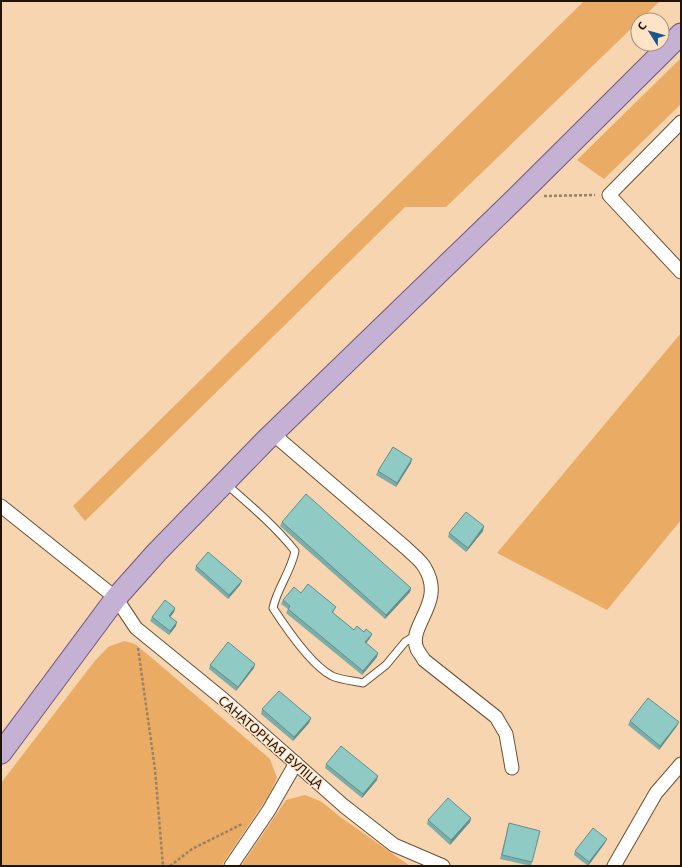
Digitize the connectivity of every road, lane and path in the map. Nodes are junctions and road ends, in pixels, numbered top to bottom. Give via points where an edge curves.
1 (681, 34) edge
2 (681, 122) edge
3 (609, 195) junction
4 (517, 197) junction
5 (681, 272) edge
6 (273, 434) junction
7 (225, 483) junction
8 (1, 506) edge
9 (116, 598) junction
10 (136, 628) junction
11 (416, 635) junction
12 (1, 753) edge
13 (296, 763) junction
14 (681, 764) edge
15 (512, 768) dead end
16 (269, 810) junction
17 (163, 866) edge
18 (170, 866) edge
19 (231, 866) edge
20 (443, 866) edge
21 (614, 866) edge

1 - 4 main road
2 - 3 street
3 - 4 path
3 - 5 street
4 - 6 main road
6 - 7 main road
6 - 11 street via 384,528 425,568 432,586 431,600
7 - 9 main road
7 - 11 lane via 266,520 295,551 292,565 276,595 273,608 309,657 332,676 363,683 386,666 405,642
8 - 9 street, САНАТОРНАЯ ВУЛІЦА
9 - 10 street, САНАТОРНАЯ ВУЛІЦА
9 - 12 main road
10 - 13 street, САНАТОРНАЯ ВУЛІЦА
10 - 17 path via 138,660 155,769
11 - 15 street via 417,649 424,660 496,716 506,734
13 - 16 street
13 - 20 street, САНАТОРНАЯ ВУЛІЦА via 344,806 394,845
14 - 21 street via 656,793
16 - 18 path via 192,849
16 - 19 street

